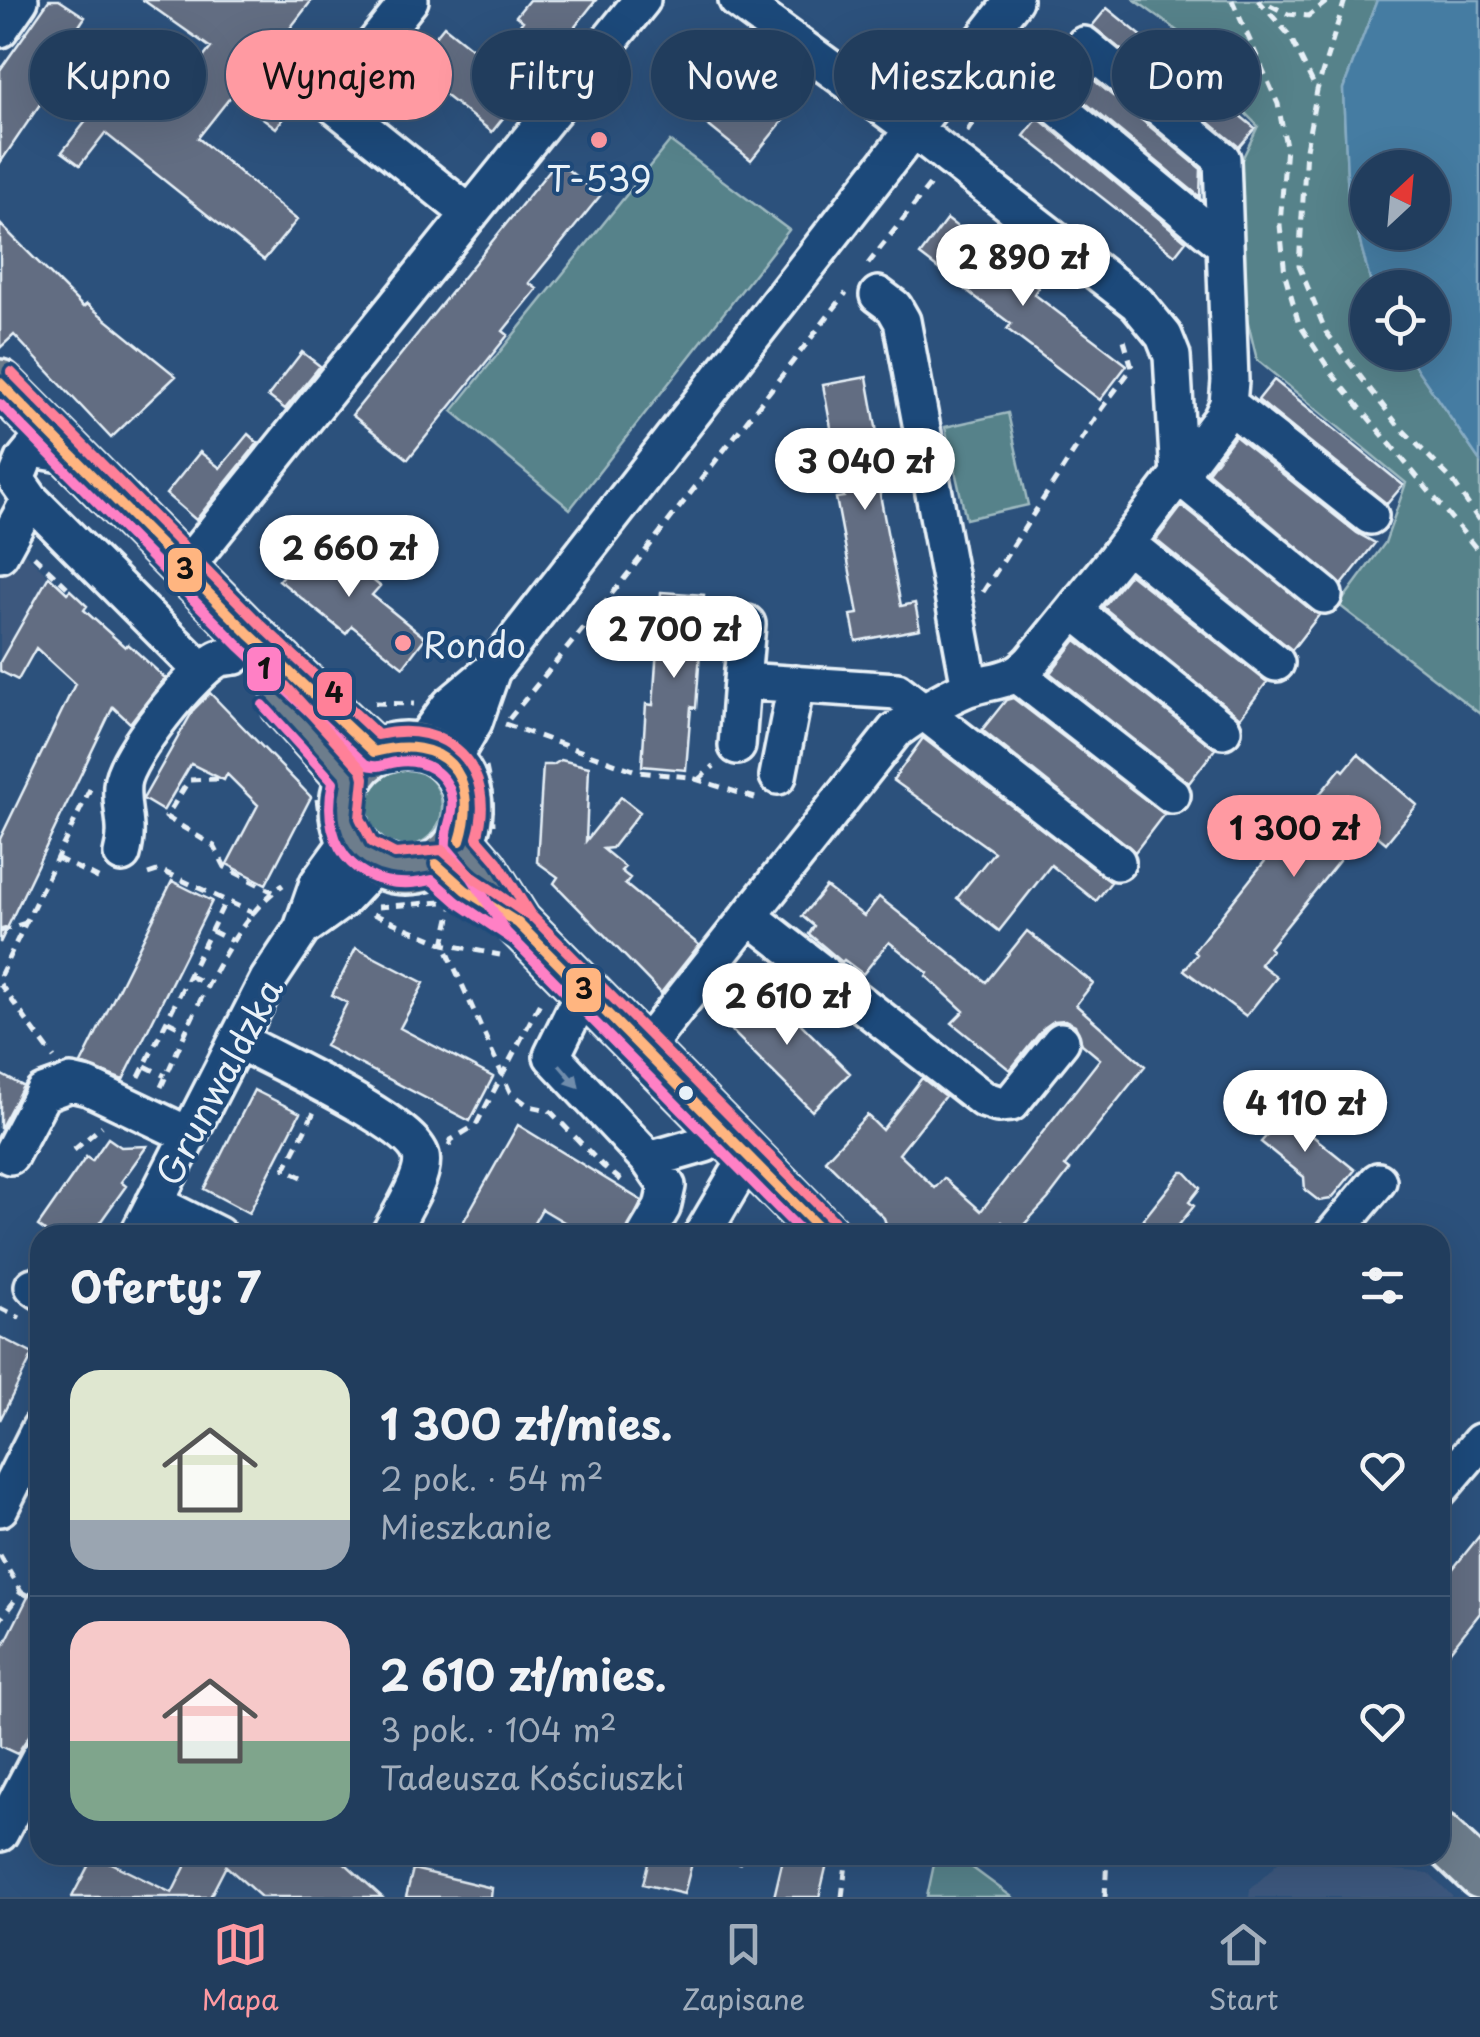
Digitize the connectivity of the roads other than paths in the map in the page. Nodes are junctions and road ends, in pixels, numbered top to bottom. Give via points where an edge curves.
1 (20, 0) edge
2 (410, 0) edge
3 (642, 0) edge
4 (737, 0) edge
5 (1014, 0) edge
6 (0, 30) edge
7 (1092, 52) edge
8 (1073, 120) edge
9 (913, 129) junction
10 (470, 214) junction
11 (1225, 244) junction
12 (860, 289) road end
13 (0, 383) edge
14 (1228, 404) junction
15 (0, 418) edge
16 (53, 453) junction
17 (1179, 476) junction
18 (30, 499) junction
19 (1370, 516) dead end
20 (1127, 544) junction
21 (0, 554) edge
22 (185, 568) junction
23 (1324, 595) dead end
24 (1074, 611) junction
25 (748, 624) dead end
26 (218, 663) junction
27 (1276, 663) dead end
28 (1018, 675) junction
29 (742, 681) junction
30 (796, 684) junction
31 (970, 687) junction
32 (924, 710) junction
33 (1223, 730) dead end
34 (446, 742) junction
35 (737, 746) dead end
36 (345, 773) junction
37 (774, 790) road end
38 (1172, 795) dead end
39 (348, 847) junction
40 (461, 858) junction
41 (1117, 862) dead end
42 (126, 871) road end
43 (749, 916) junction
44 (569, 991) junction
45 (237, 1040) junction
46 (1061, 1041) dead end
47 (643, 1050) junction
48 (189, 1135) junction
49 (738, 1146) junction
50 (10, 1156) dead end
51 (649, 1160) junction
52 (1378, 1181) dead end
53 (154, 1203) junction
54 (143, 1225) edge
55 (198, 1225) edge
56 (394, 1225) edge
57 (652, 1225) edge
58 (708, 1225) edge
59 (816, 1225) edge
60 (1341, 1225) edge
61 (1480, 1442) edge
62 (30, 1456) edge
63 (1450, 1477) edge
64 (0, 1508) edge
65 (30, 1777) edge
66 (0, 1833) edge
67 (1450, 1847) edge
68 (1480, 1876) edge

1 - 6 street
2 - 10 street via 328,101
3 - 10 street
4 - 9 street
5 - 9 street
7 - 11 street via 1222,159
8 - 11 street
9 - 17 street via 1134,301 1164,336 1172,356
9 - 34 street via 492,670 474,722
10 - 22 street
11 - 14 street
12 - 31 street via 894,307 902,321
13 - 16 main road
14 - 17 street
14 - 19 street
15 - 16 main road
16 - 18 street via 24,460 16,479
16 - 22 main road
16 - 26 main road
17 - 20 street
17 - 23 street
18 - 21 street
18 - 26 street
20 - 24 street
20 - 27 street
22 - 36 main road
24 - 28 street
24 - 33 street
25 - 29 street
26 - 36 main road via 314,735
26 - 42 street via 129,760 122,786
28 - 31 street
28 - 38 street
29 - 30 street
29 - 35 street
30 - 32 street via 897,691
30 - 37 street
31 - 32 street
32 - 41 street
32 - 43 street via 888,739
34 - 36 main road via 404,744
34 - 40 main road via 467,792
36 - 39 main road
39 - 40 main road via 396,871
39 - 45 street, Grunwaldzka via 318,883 302,929
40 - 44 main road via 465,890 509,940
43 - 46 street via 983,1099 1011,1103
43 - 47 street
44 - 47 main road
44 -> 51 street via 575,1010 552,1056
45 - 48 street, Grunwaldzka
45 - 56 street via 378,1115 416,1144 420,1172
47 - 49 main road
48 - 50 street via 127,1114 71,1083 42,1094
48 - 53 street, Grunwaldzka
49 - 51 street via 705,1144
49 - 58 street via 736,1177
49 - 59 main road
51 - 57 street via 666,1186
52 - 60 street
53 - 54 street, Grunwaldzka
53 - 55 street
61 - 63 street
62 - 64 street
65 - 66 street
67 - 68 main road

